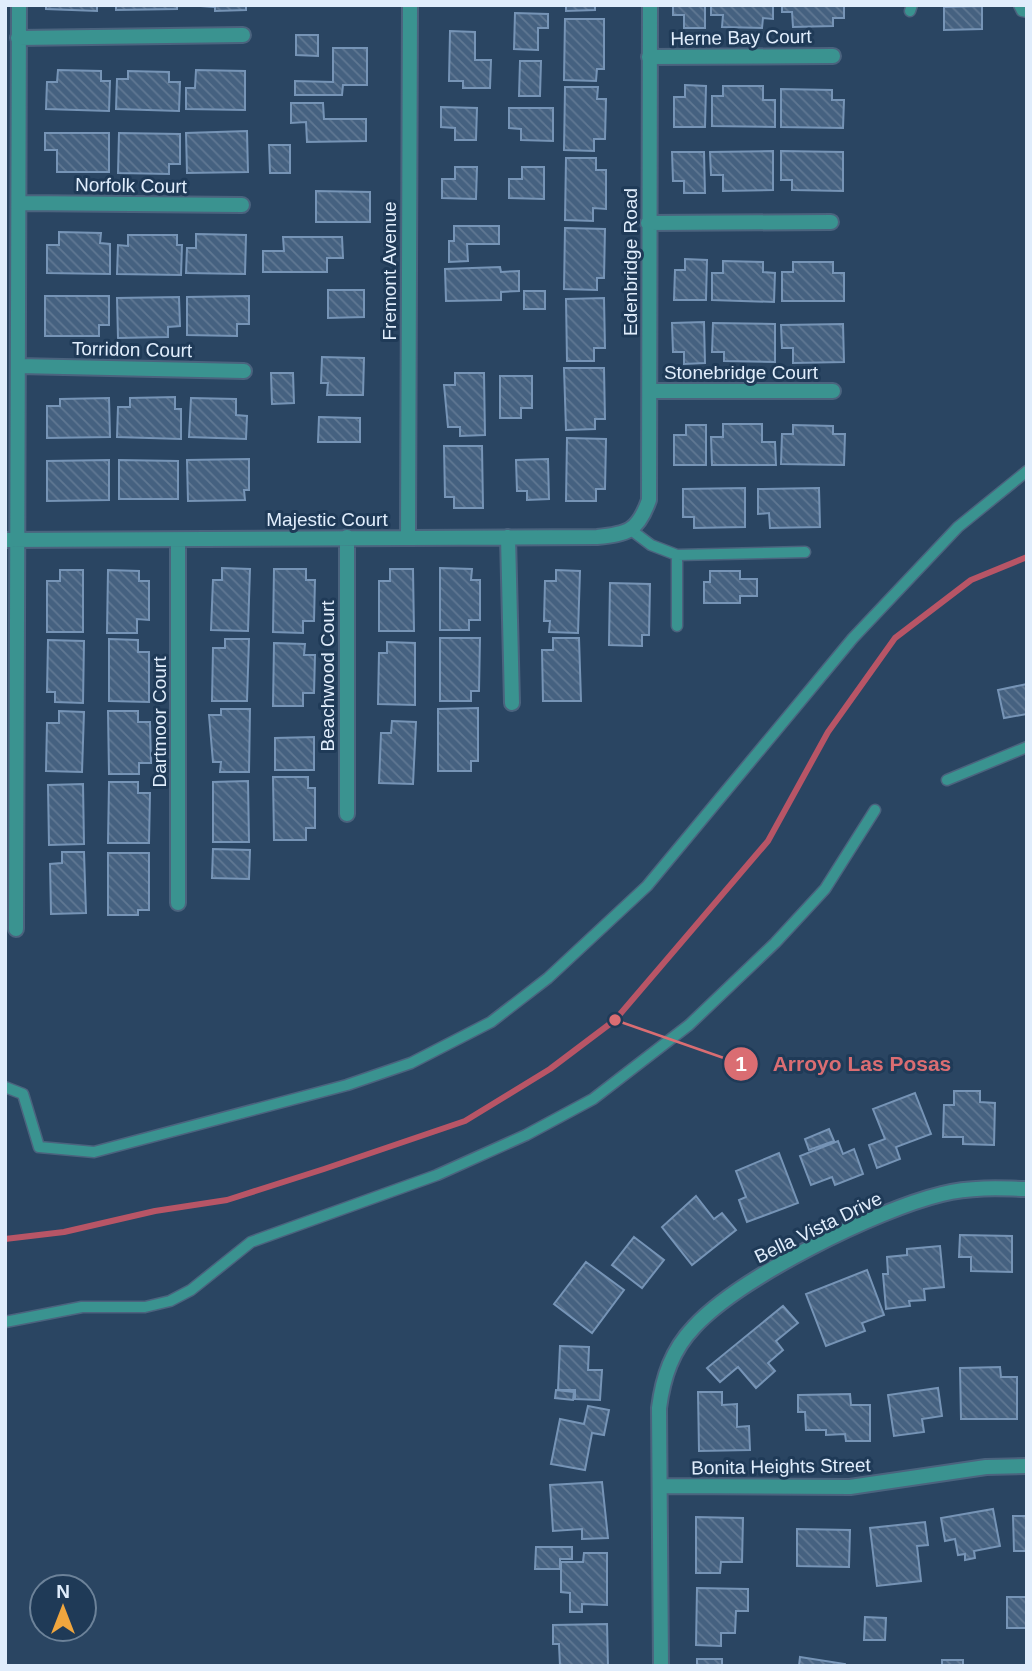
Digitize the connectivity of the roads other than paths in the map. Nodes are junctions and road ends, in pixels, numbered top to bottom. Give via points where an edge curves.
1 (19, 5) edge
2 (410, 5) edge
3 (650, 5) edge
4 (1019, 5) edge
5 (1027, 12) edge
6 (243, 35) dead end
7 (18, 38) junction
8 (833, 56) dead end
9 (649, 57) junction
10 (20, 203) junction
11 (242, 205) dead end
12 (831, 222) dead end
13 (648, 223) junction
14 (19, 366) junction
15 (244, 371) dead end
16 (650, 391) junction
17 (833, 391) dead end
18 (1027, 471) edge
19 (631, 530) junction
20 (347, 537) junction
21 (508, 537) junction
22 (408, 538) junction
23 (11, 540) edge
24 (178, 540) junction
25 (805, 552) dead end
26 (677, 555) junction
27 (677, 626) dead end
28 (512, 703) dead end
29 (1027, 747) edge
30 (947, 780) dead end
31 (875, 810) dead end
32 (347, 814) dead end
33 (178, 904) dead end
34 (16, 929) dead end
35 (5, 1087) edge
36 (1027, 1189) edge
37 (5, 1322) edge
38 (1027, 1466) edge
39 (660, 1486) junction
40 (661, 1666) edge

1 - 7 street
2 - 22 street, Fremont Avenue
3 - 9 street, Edenbridge Road
4 - 5 lane
6 - 7 street
7 - 10 street
8 - 9 street, Herne Bay Court
9 - 13 street, Edenbridge Road
10 - 11 street, Norfolk Court
10 - 14 street
12 - 13 street
13 - 16 street, Edenbridge Road
14 - 15 street, Torridon Court
14 - 23 street
16 - 17 street, Stonebridge Court
16 - 19 street, Edenbridge Road via 649,500 643,517
18 - 35 lane via 958,527 853,639 647,886 548,978 491,1022 411,1063 347,1085 94,1152 39,1147 23,1094
19 - 21 street, Majestic Court via 597,537
19 - 26 lane via 651,545
20 - 22 street, Majestic Court
20 - 24 street, Majestic Court
20 - 32 street, Beachwood Court
21 - 22 street, Majestic Court
21 - 28 street
23 - 24 street, Majestic Court
23 - 34 street
24 - 33 street, Dartmoor Court
25 - 26 lane
26 - 27 lane
29 - 30 lane
31 - 37 lane via 825,889 775,943 689,1025 593,1099 437,1175 251,1242 170,1301 145,1307 82,1307
36 - 39 street, Bella Vista Drive via 943,1194 889,1213 805,1251 748,1284 707,1315 683,1342 663,1381
38 - 39 street, Bonita Heights Street via 986,1467 850,1487
39 - 40 street, Bella Vista Drive

